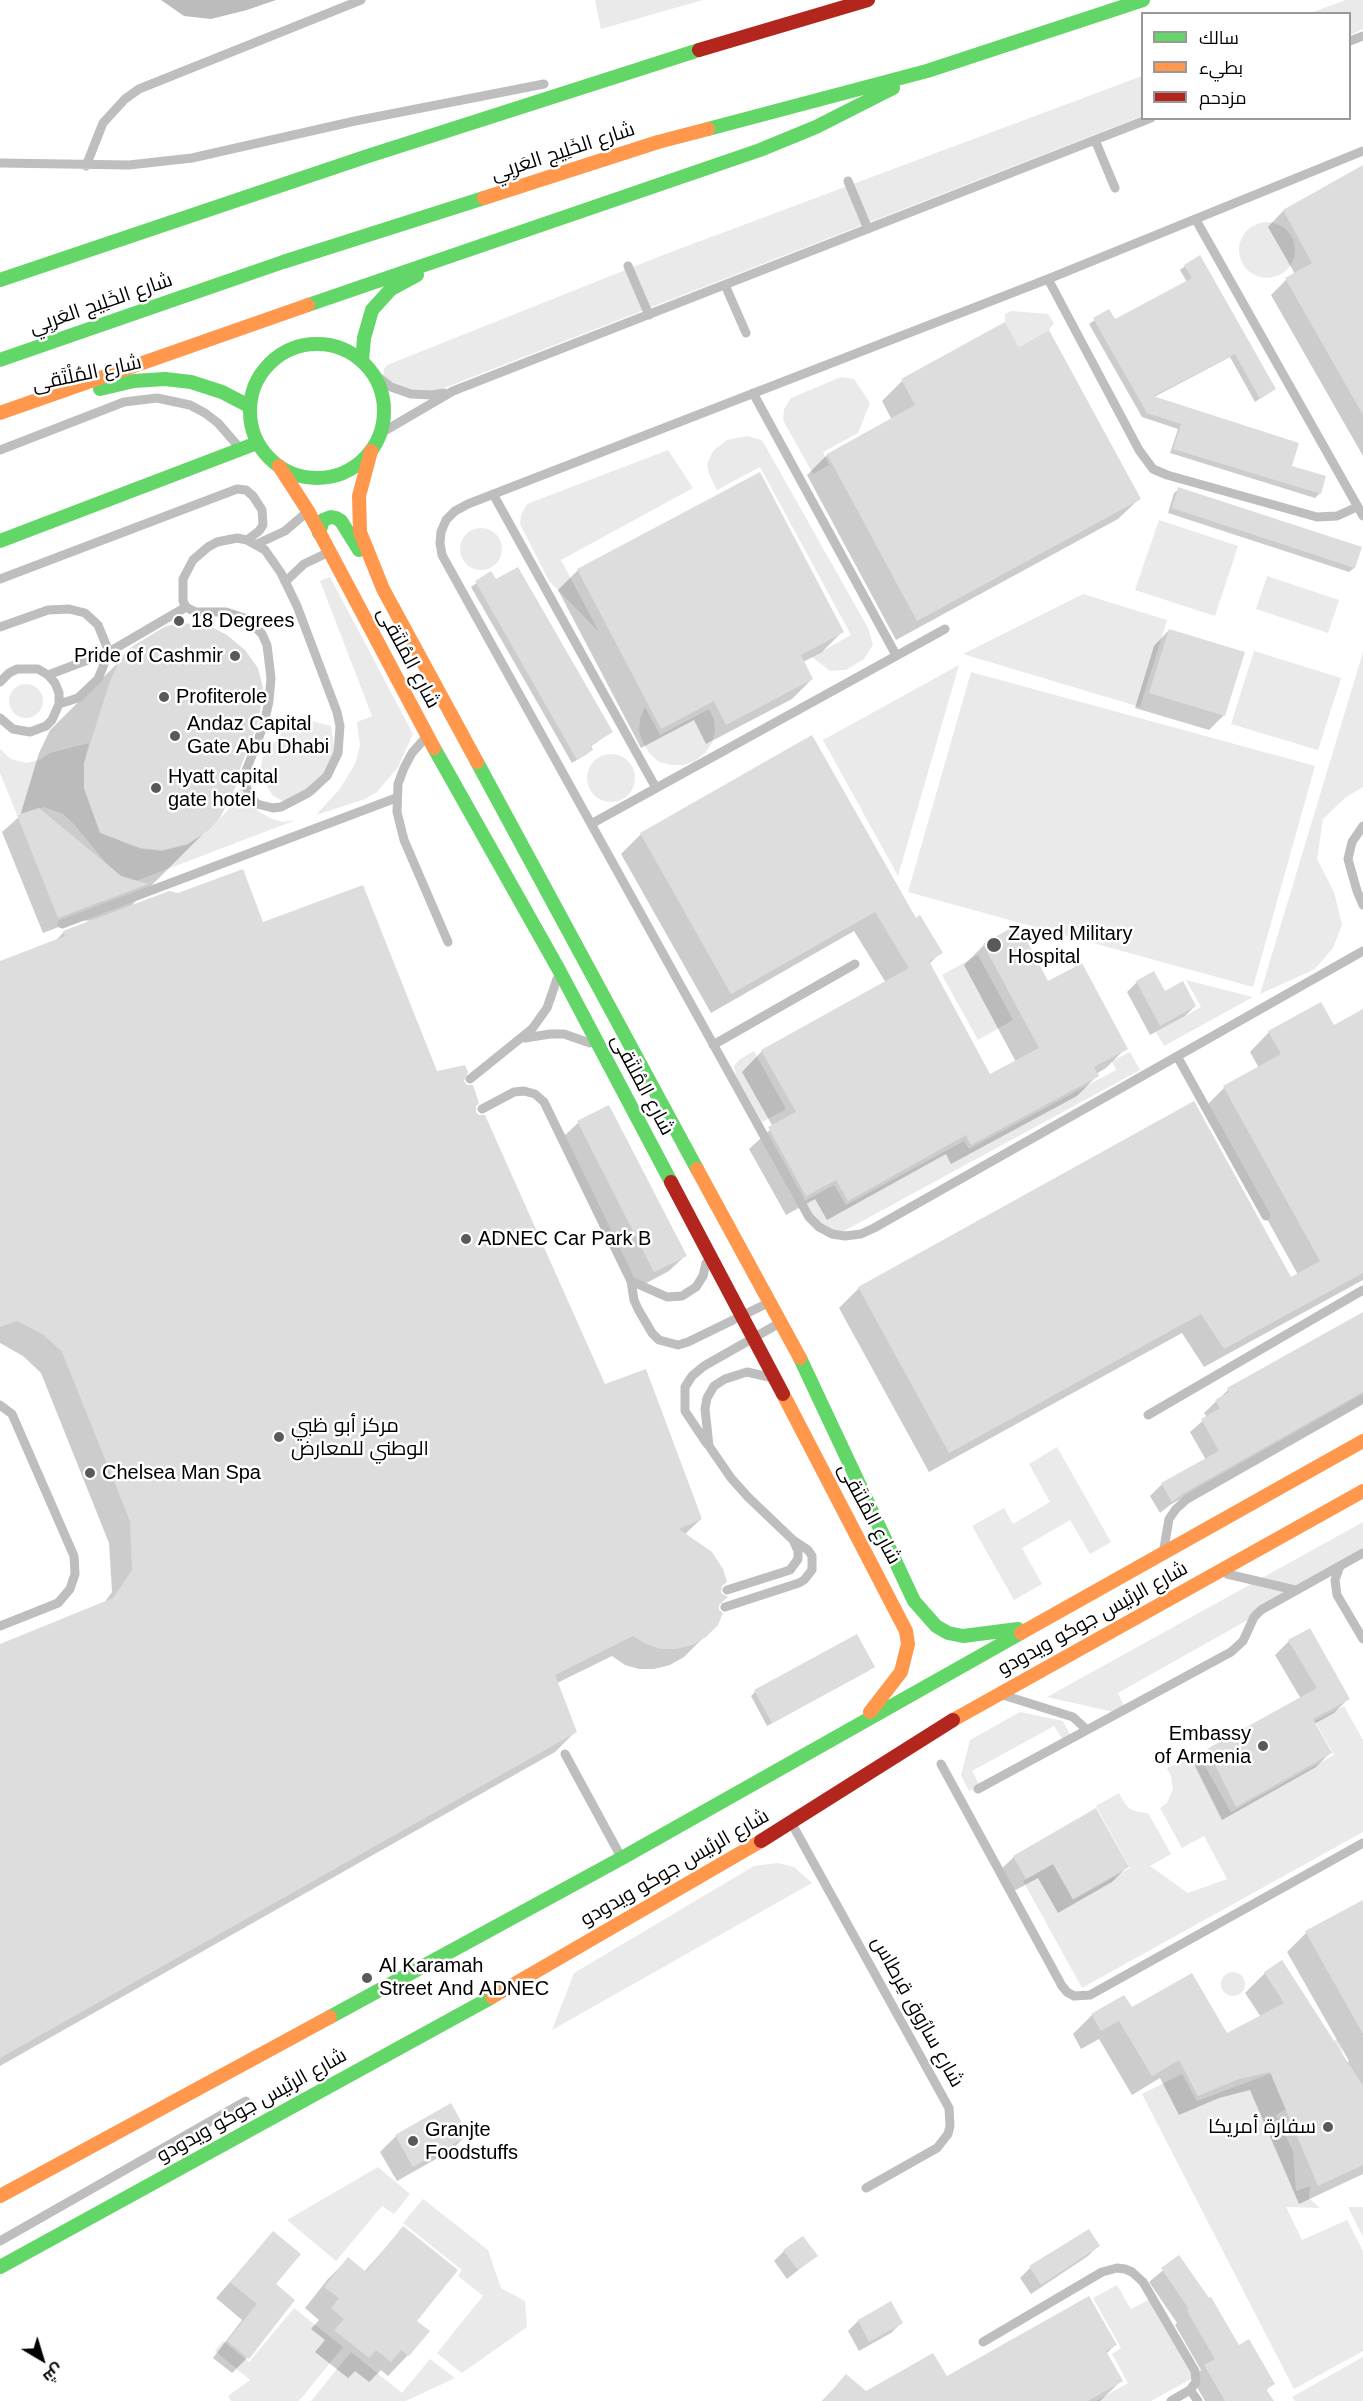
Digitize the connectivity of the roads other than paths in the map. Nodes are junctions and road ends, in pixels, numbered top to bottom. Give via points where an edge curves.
1 (361, 0) edge
2 (868, 0) edge
3 (1143, 0) edge
4 (647, 66) junction
5 (927, 71) junction
6 (582, 77) dead end
7 (549, 83) dead end
8 (1146, 120) edge
9 (1095, 140) junction
10 (1363, 151) edge
11 (0, 163) edge
12 (86, 166) junction
13 (848, 181) dead end
14 (1115, 188) dead end
15 (1196, 220) junction
16 (868, 229) junction
17 (477, 246) junction
18 (628, 266) dead end
19 (1048, 279) junction
20 (0, 280) edge
21 (725, 285) junction
22 (649, 315) junction
23 (746, 333) dead end
24 (0, 360) edge
25 (362, 361) junction
26 (374, 373) junction
27 (453, 391) junction
28 (753, 393) junction
29 (249, 406) junction
30 (0, 413) edge
31 (381, 433) junction
32 (257, 443) junction
33 (240, 449) junction
34 (0, 450) edge
35 (371, 451) junction
36 (279, 466) junction
37 (493, 494) junction
38 (1358, 507) junction
39 (308, 511) junction
40 (1363, 516) edge
41 (319, 533) junction
42 (247, 540) junction
43 (0, 541) edge
44 (257, 544) junction
45 (328, 552) junction
46 (0, 579) edge
47 (285, 582) junction
48 (384, 589) junction
49 (186, 607) junction
50 (0, 627) edge
51 (945, 629) dead end
52 (109, 652) junction
53 (896, 655) junction
54 (48, 675) junction
55 (0, 682) edge
56 (59, 704) junction
57 (0, 718) edge
58 (427, 735) junction
59 (656, 788) junction
60 (396, 798) junction
61 (591, 824) junction
62 (1363, 826) edge
63 (1363, 905) edge
64 (62, 924) dead end
65 (448, 942) dead end
66 (1363, 951) edge
67 (855, 964) dead end
68 (559, 970) junction
69 (523, 1039) junction
70 (713, 1045) junction
71 (602, 1051) junction
72 (1177, 1056) junction
73 (470, 1079) dead end
74 (482, 1108) dead end
75 (1266, 1216) dead end
76 (709, 1252) junction
77 (631, 1281) junction
78 (1363, 1290) edge
79 (770, 1302) junction
80 (742, 1315) junction
81 (781, 1322) junction
82 (754, 1337) junction
83 (777, 1380) junction
84 (1363, 1399) edge
85 (0, 1405) edge
86 (1148, 1415) dead end
87 (1363, 1442) edge
88 (709, 1446) junction
89 (1363, 1491) edge
90 (793, 1540) junction
91 (1363, 1553) edge
92 (1164, 1554) junction
93 (1340, 1565) junction
94 (1218, 1572) junction
95 (727, 1590) dead end
96 (1295, 1590) junction
97 (725, 1607) dead end
98 (0, 1626) edge
99 (1035, 1626) junction
100 (1363, 1638) edge
101 (998, 1693) junction
102 (859, 1725) junction
103 (1087, 1731) junction
104 (565, 1755) dead end
105 (941, 1764) dead end
106 (978, 1789) dead end
107 (791, 1823) junction
108 (1363, 1843) edge
109 (622, 1858) junction
110 (246, 2101) dead end
111 (866, 2188) dead end
112 (0, 2196) edge
113 (0, 2241) edge
114 (0, 2267) edge
115 (983, 2342) dead end
116 (1190, 2390) junction
117 (1171, 2401) edge
118 (1198, 2401) edge

1 - 12 lane via 139,89 103,123
2 - 4 main road
3 - 5 main road, شارع الخَلِيج العَربِي
4 - 6 lane
4 - 20 main road
5 - 17 main road via 816,127 760,150
5 - 24 main road, شارع الخَلِيج العَربِي via 658,142 283,262
7 - 12 lane via 192,158
8 - 9 lane
9 - 14 lane
9 - 16 lane
10 - 15 lane
11 - 12 lane
13 - 16 lane
15 - 19 lane
15 - 38 lane
16 - 21 lane
17 - 25 main road via 391,289 381,299 367,324
17 - 30 main road
18 - 22 lane
19 - 28 lane
19 - 38 lane via 1139,450 1153,469 1317,516 1337,516
21 - 22 lane
21 - 23 lane
22 - 27 lane
25 - 26 main road
25 - 29 main road via 344,349 324,343 302,345 282,353 266,367 254,386
26 - 27 lane via 391,387 411,394
26 - 31 main road via 385,412
27 - 31 lane
28 - 37 lane
28 - 53 lane
29 - 30 main road, شارع المُلْتَقى via 191,382 165,379 134,381
29 - 32 main road
31 - 35 main road
32 - 33 main road
32 - 36 main road
33 - 34 lane via 205,413 157,398 124,402
33 - 43 main road
35 - 36 main road via 341,474 323,478 304,477
35 - 48 main road, شارع المُلتَقى via 359,496 360,531
36 - 39 main road, شارع المُلتَقى
37 - 59 lane
37 - 61 lane via 455,511 446,520 441,532 442,555
38 - 40 lane
39 - 41 main road, شارع المُلتَقى
39 - 44 lane via 285,531
41 - 45 main road, شارع المُلتَقى
41 - 48 main road via 320,524 327,518 341,521
42 - 44 lane
42 - 46 lane via 263,525 262,510 246,490 237,489
42 - 49 lane via 217,542 199,553 183,579
44 - 47 lane via 272,558
45 - 47 lane via 304,564
45 - 58 main road, شارع المُلتَقى
47 - 49 lane via 337,712 340,740 327,776 308,793 281,807 257,804 245,784 246,769 269,701 269,656 262,634 237,614 195,612
48 - 79 main road, شارع المُلتَقى
49 - 52 lane
50 - 52 lane via 48,610 69,609 86,613 98,625
51 - 53 lane
52 - 54 lane
52 - 56 lane via 92,687 78,698
53 - 59 lane
54 - 55 lane via 26,667 9,673
54 - 56 lane via 59,693
56 - 57 lane via 46,726 30,732 13,729
58 - 60 lane via 404,768
58 - 68 main road, شارع المُلتَقى
59 - 61 lane
60 - 64 lane
60 - 65 lane via 404,840
61 - 70 lane
62 - 63 lane via 1352,842 1348,859
66 - 72 lane
67 - 70 lane
68 - 69 lane via 547,1008
68 - 71 main road, شارع المُلتَقى
69 - 71 lane via 564,1034
69 - 73 lane
70 - 72 lane via 809,1217 832,1234 845,1236 874,1228
71 - 76 main road, شارع المُلتَقى
72 - 75 lane
74 - 77 lane via 524,1090 544,1102
76 - 77 lane via 703,1276 696,1287 682,1296 667,1297
76 - 80 main road, شارع المُلتَقى
77 - 80 lane via 634,1299 652,1333 669,1344 688,1342
78 - 86 lane
79 - 80 lane
79 - 81 main road, شارع المُلتَقى
80 - 82 main road, شارع المُلتَقى
81 - 82 lane
81 - 99 main road, شارع المُلتَقى via 904,1582 925,1616 948,1633 963,1636
82 - 83 main road, شارع المُلتَقى
82 - 88 lane via 704,1366 685,1387 685,1411
83 - 88 lane via 747,1372 725,1378 714,1386 705,1409
83 - 102 main road, شارع المُلتَقى via 906,1631 908,1644 901,1672
84 - 92 lane via 1187,1499 1170,1519
85 - 98 lane via 12,1414 74,1556 75,1574 70,1589 58,1603
87 - 92 main road, شارع الرئيس جوكو ويدودو
88 - 90 lane via 731,1478
89 - 94 main road, شارع الرئيس جوكو ويدودو
90 - 95 lane via 798,1559 790,1570
90 - 97 lane via 812,1556 809,1576 799,1583
91 - 93 lane
92 - 99 main road, شارع الرئيس جوكو ويدودو
93 - 96 lane
93 - 100 lane via 1335,1580 1337,1595
94 - 96 lane
94 - 101 main road, شارع الرئيس جوكو ويدودو
96 - 103 lane via 1261,1610 1232,1652
99 - 102 main road, شارع الرئيس جوكو ويدودو
101 - 103 lane via 1073,1717
101 - 107 main road, شارع الرئيس جوكو ويدودو
102 - 109 main road, شارع الرئيس جوكو ويدودو
103 - 106 lane
104 - 109 lane
105 - 108 lane via 1062,1986 1074,1996 1090,1995
107 - 111 lane, شارع سارُوق قِرطاس via 949,2108 948,2134 937,2148
107 - 114 main road, شارع الرئيس جوكو ويدودو via 552,1964
109 - 112 main road, شارع الرئيس جوكو ويدودو
110 - 113 lane
115 - 116 lane via 1102,2272 1117,2268 1132,2272 1143,2282 1195,2372 1196,2382
116 - 117 lane
116 - 118 lane

